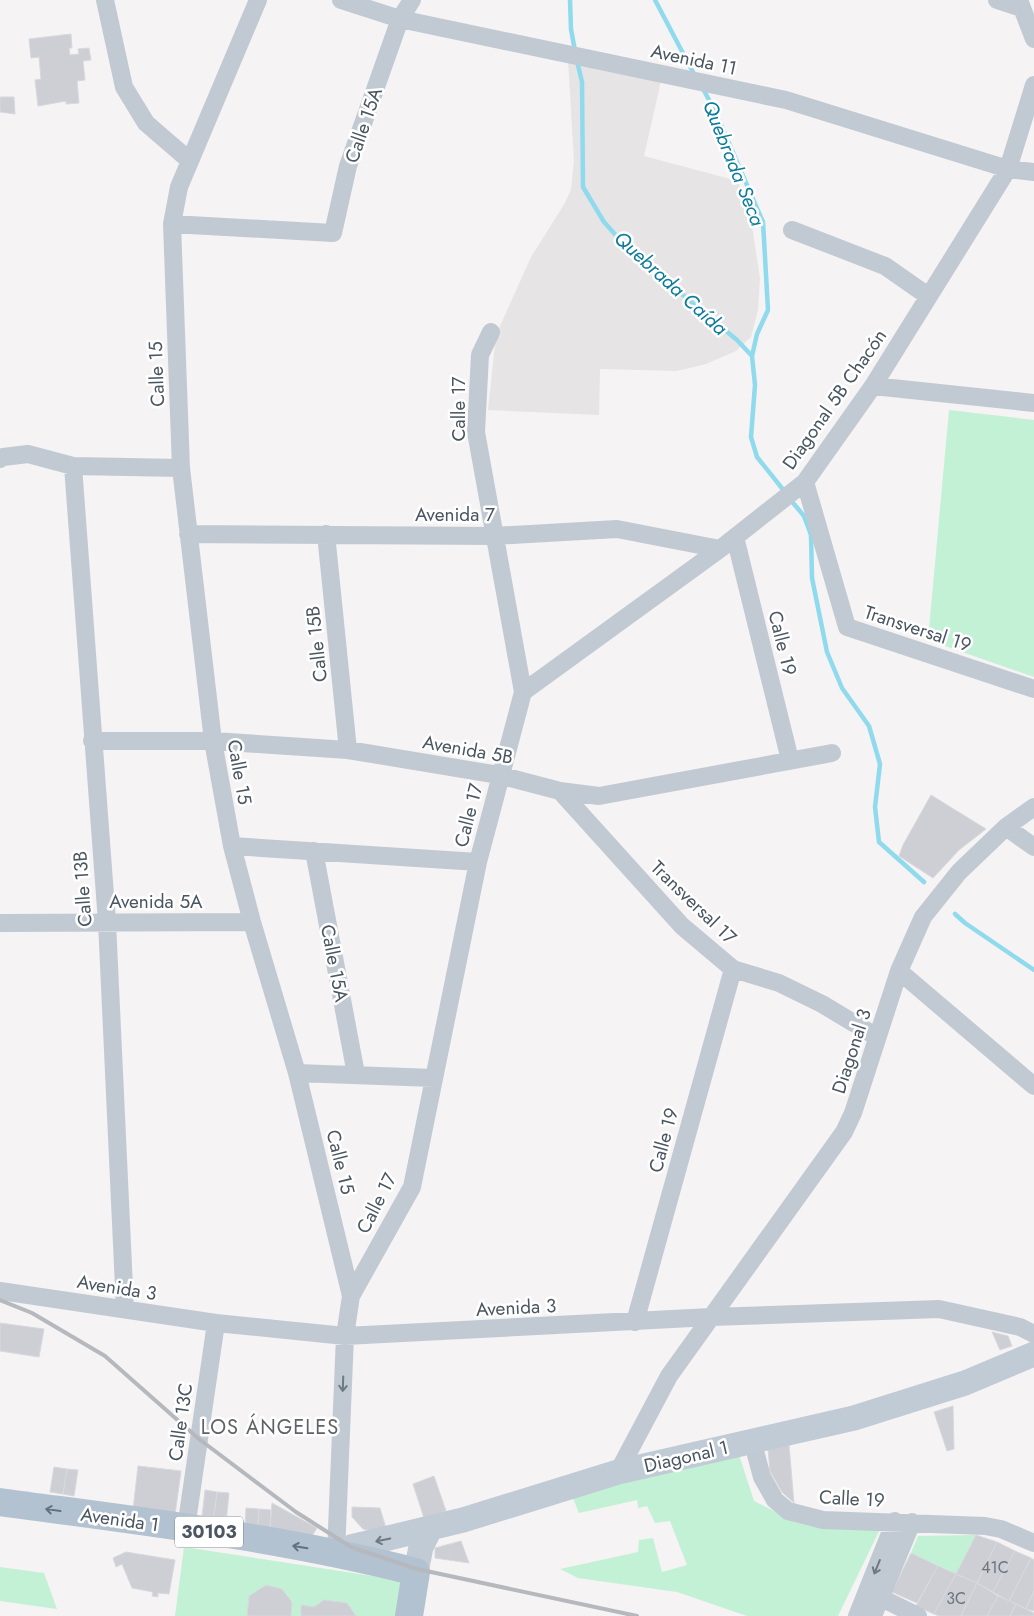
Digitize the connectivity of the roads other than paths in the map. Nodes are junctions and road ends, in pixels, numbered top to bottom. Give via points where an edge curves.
1 (105, 0) edge
2 (258, 0) edge
3 (341, 0) edge
4 (412, 0) edge
5 (997, 0) edge
6 (1020, 4) edge
7 (400, 19) junction
8 (1034, 39) edge
9 (1034, 85) edge
10 (190, 161) junction
11 (1008, 169) junction
12 (1034, 172) edge
13 (172, 224) junction
14 (792, 230) dead end
15 (928, 296) junction
16 (491, 332) dead end
17 (873, 386) junction
18 (1034, 403) edge
19 (0, 459) edge
20 (73, 466) junction
21 (181, 468) junction
22 (805, 482) junction
23 (188, 534) junction
24 (326, 534) junction
25 (494, 536) junction
26 (735, 537) junction
27 (720, 549) junction
28 (1034, 689) edge
29 (523, 692) junction
30 (92, 741) junction
31 (213, 741) junction
32 (348, 750) junction
33 (832, 754) dead end
34 (790, 760) junction
35 (499, 775) junction
36 (560, 791) junction
37 (1034, 808) edge
38 (1006, 826) junction
39 (232, 846) junction
40 (1034, 847) edge
41 (314, 852) junction
42 (478, 862) junction
43 (107, 922) junction
44 (252, 922) junction
45 (0, 923) edge
46 (733, 969) junction
47 (900, 971) junction
48 (878, 1036) junction
49 (297, 1072) junction
50 (356, 1074) junction
51 (434, 1078) junction
52 (1034, 1086) edge
53 (342, 1257) junction
54 (370, 1262) junction
55 (0, 1290) edge
56 (351, 1296) junction
57 (125, 1309) junction
58 (711, 1317) junction
59 (635, 1322) junction
60 (216, 1323) junction
61 (1034, 1334) edge
62 (345, 1336) junction
63 (1034, 1354) edge
64 (752, 1440) junction
65 (618, 1472) junction
66 (0, 1502) edge
67 (904, 1522) junction
68 (186, 1528) junction
69 (430, 1529) junction
70 (1034, 1543) edge
71 (336, 1553) junction
72 (416, 1572) junction
73 (874, 1594) junction
74 (409, 1616) edge
75 (857, 1616) edge
76 (872, 1616) edge
77 (918, 1616) edge

1 - 10 street via 114,50 127,93 146,123
2 - 10 street, Calle 15
3 - 7 street, Avenida 11
4 - 7 street, Calle 15A
5 - 6 street
6 - 8 street
7 - 11 street, Avenida 11 via 786,100
7 - 13 street, Calle 15A via 348,166 333,233
9 - 11 street, Diagonal 5B Chacón
10 - 13 street, Calle 15 via 179,187
11 - 12 street, Avenida 11
11 - 15 street, Diagonal 5B Chacón
13 - 21 street, Calle 15
14 - 15 street via 885,266
15 - 17 street, Diagonal 5B Chacón
16 - 25 street, Calle 17 via 480,355 476,432
17 - 18 street
17 - 22 street, Diagonal 5B Chacón
19 - 20 street via 28,454
20 - 21 street
20 - 30 street, Calle 13B
21 - 23 street, Calle 15
22 - 26 street, Diagonal 5B Chacón
22 - 28 street, Transversal 19 via 847,627
23 - 24 street, Avenida 7
23 - 31 street, Calle 15
24 - 25 street, Avenida 7
24 - 32 street, Calle 15B
25 - 27 street, Avenida 7 via 617,529
25 - 29 street, Calle 17
26 - 27 street, Diagonal 5B Chacón
26 - 34 street, Calle 19
27 - 29 street, Diagonal 5B Chacón
29 - 35 street, Calle 17
30 - 31 street, Avenida 5B
30 - 43 street, Calle 13B
31 - 32 street, Avenida 5B
31 - 39 street, Calle 15
32 - 35 street, Avenida 5B
33 - 34 street, Avenida 5B
34 - 36 street, Avenida 5B via 599,796
35 - 36 street, Avenida 5B
35 - 42 street, Calle 17
36 - 46 street, Transversal 17 via 682,926
37 - 38 street, Diagonal 3
38 - 40 street
38 - 47 street, Diagonal 3 via 959,872 923,917
39 - 41 street
39 - 44 street, Calle 15
41 - 42 street
41 - 50 street, Calle 15A
42 - 51 street, Calle 17
43 - 44 street, Avenida 5A
43 - 45 street, Avenida 5A
43 - 57 street, Calle 13B
44 - 49 street, Calle 15
46 - 48 street, Transversal 17 via 779,983
46 - 59 street, Calle 19
47 - 48 street, Diagonal 3
47 - 52 street
48 - 58 street, Diagonal 3 via 844,1132
49 - 50 street
49 - 53 street, Calle 15
50 - 51 street
51 - 54 street, Calle 17 via 412,1187
53 - 54 street
53 - 56 street, Calle 15
54 - 56 street, Calle 17
55 - 57 street, Avenida 3
56 - 62 street, Calle 15
57 - 60 street, Avenida 3
58 - 59 street, Avenida 3
58 - 61 street, Avenida 3 via 939,1309 1020,1327
58 - 65 street via 670,1376
59 - 62 street, Avenida 3
60 - 62 street, Avenida 3
60 - 68 street, Calle 13C
62 -> 71 street, Calle 15
63 - 64 main road, Diagonal 1 via 965,1383 905,1403 854,1418
64 - 65 main road, Diagonal 1
64 - 67 street, Calle 19 via 762,1477 775,1500 788,1511 823,1520
65 - 69 main road, Diagonal 1
68 -> 66 main road, Avenida 1 / 30103
67 - 70 street, Calle 19 via 985,1526
67 - 73 street
71 -> 68 main road, Avenida 1 / 30103
69 -> 71 main road, Diagonal 1
69 - 72 main road
71 - 72 main road, Avenida 1 / 30103
72 - 74 main road
73 - 75 street
73 - 76 street
73 - 77 street

